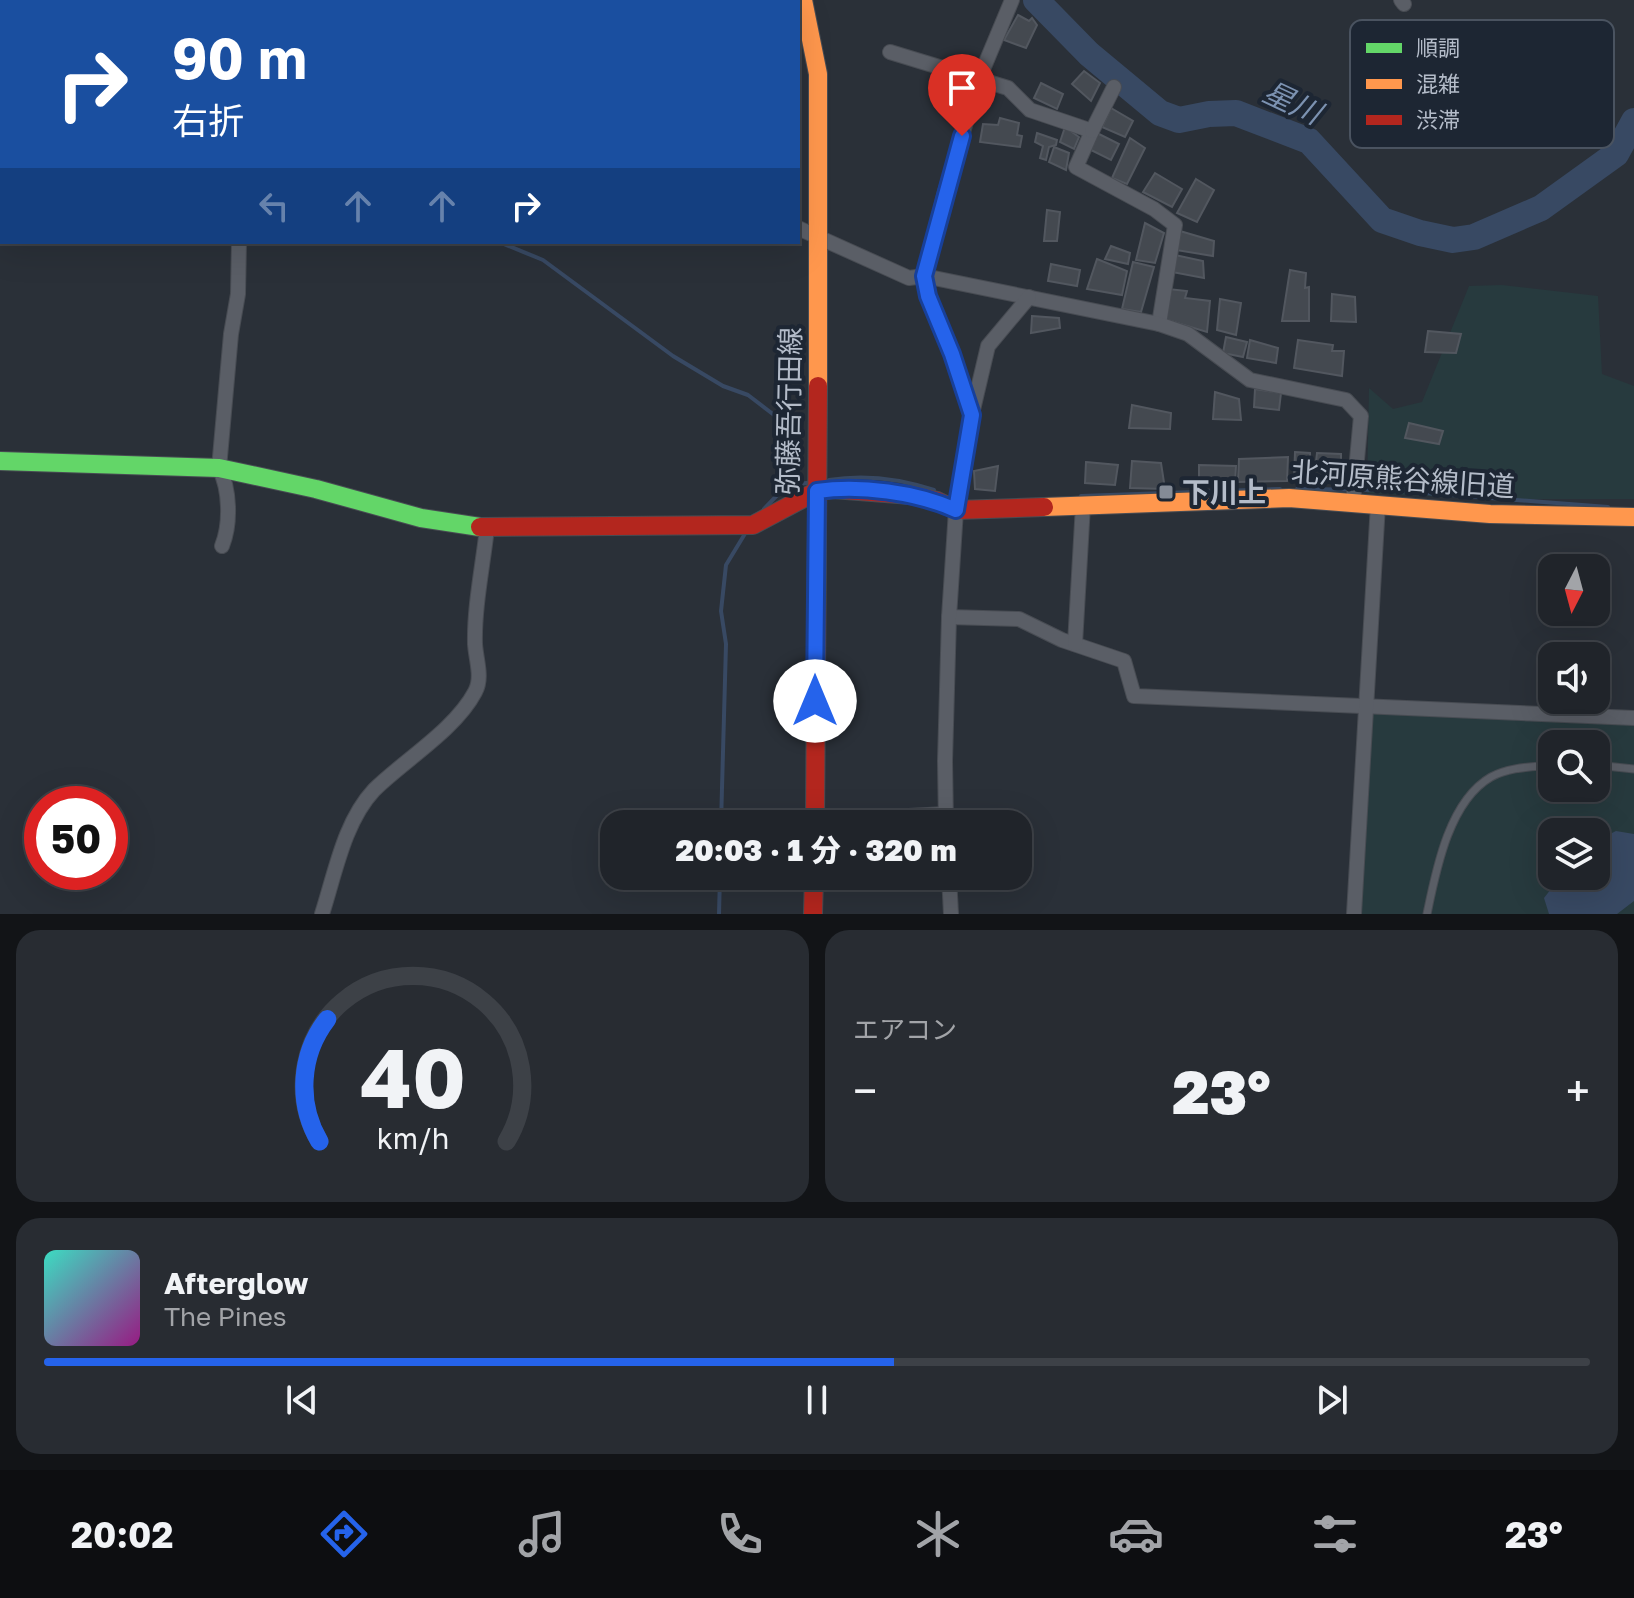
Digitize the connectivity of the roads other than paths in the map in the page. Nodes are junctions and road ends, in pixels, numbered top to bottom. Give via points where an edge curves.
1 (803, 0) edge
2 (1012, 0) edge
3 (890, 52) dead end
4 (979, 79) junction
5 (1114, 87) dead end
6 (1092, 131) junction
7 (800, 229) edge
8 (819, 238) junction
9 (239, 244) edge
10 (924, 276) junction
11 (1029, 297) junction
12 (1159, 324) junction
13 (972, 415) junction
14 (0, 461) edge
15 (219, 468) junction
16 (817, 491) junction
17 (1353, 503) junction
18 (1378, 504) junction
19 (1083, 505) junction
20 (956, 510) junction
21 (1634, 517) edge
22 (487, 528) junction
23 (222, 546) dead end
24 (949, 617) junction
25 (1075, 644) junction
26 (1367, 706) junction
27 (1634, 718) edge
28 (1610, 766) edge
29 (1538, 767) edge
30 (1634, 769) edge
31 (815, 810) edge
32 (946, 810) edge
33 (814, 890) edge
34 (950, 890) edge
35 (322, 914) edge
36 (813, 914) edge
37 (951, 914) edge
38 (1354, 914) edge
39 (1427, 914) edge

1 - 8 street, 弥藤吾行田線 via 818,74
2 - 4 street
3 - 4 street
4 - 6 street via 1008,88 1030,110
4 - 10 street
5 - 6 street
6 - 12 street via 1076,167 1175,225
7 - 8 street
8 - 10 street via 909,278
8 - 16 street, 弥藤吾行田線
9 - 15 street
10 - 11 street
10 - 13 street
11 - 12 street
11 - 13 street via 988,346
12 - 17 street via 1188,334 1250,380 1346,400 1361,416
13 - 20 street
14 - 15 street
15 - 22 street via 421,518
15 - 23 street via 227,482 227,536
16 - 20 street via 911,495
16 - 22 street via 753,525
16 - 31 street, 弥藤吾行田線
17 - 18 street, 北河原熊谷線旧道
17 - 19 street, 北河原熊谷線旧道 via 1289,498
18 - 21 street, 北河原熊谷線旧道 via 1490,514
18 - 26 street
19 - 20 street, 北河原熊谷線旧道
19 - 25 street
20 - 24 street
22 - 35 street via 475,643 477,691 358,812
24 - 25 street via 1019,619
24 - 32 street
25 - 26 street via 1124,661 1134,696
26 - 27 street
26 - 38 street
28 - 30 lane
29 - 39 lane via 1491,778 1461,808
33 - 36 street
34 - 37 street

